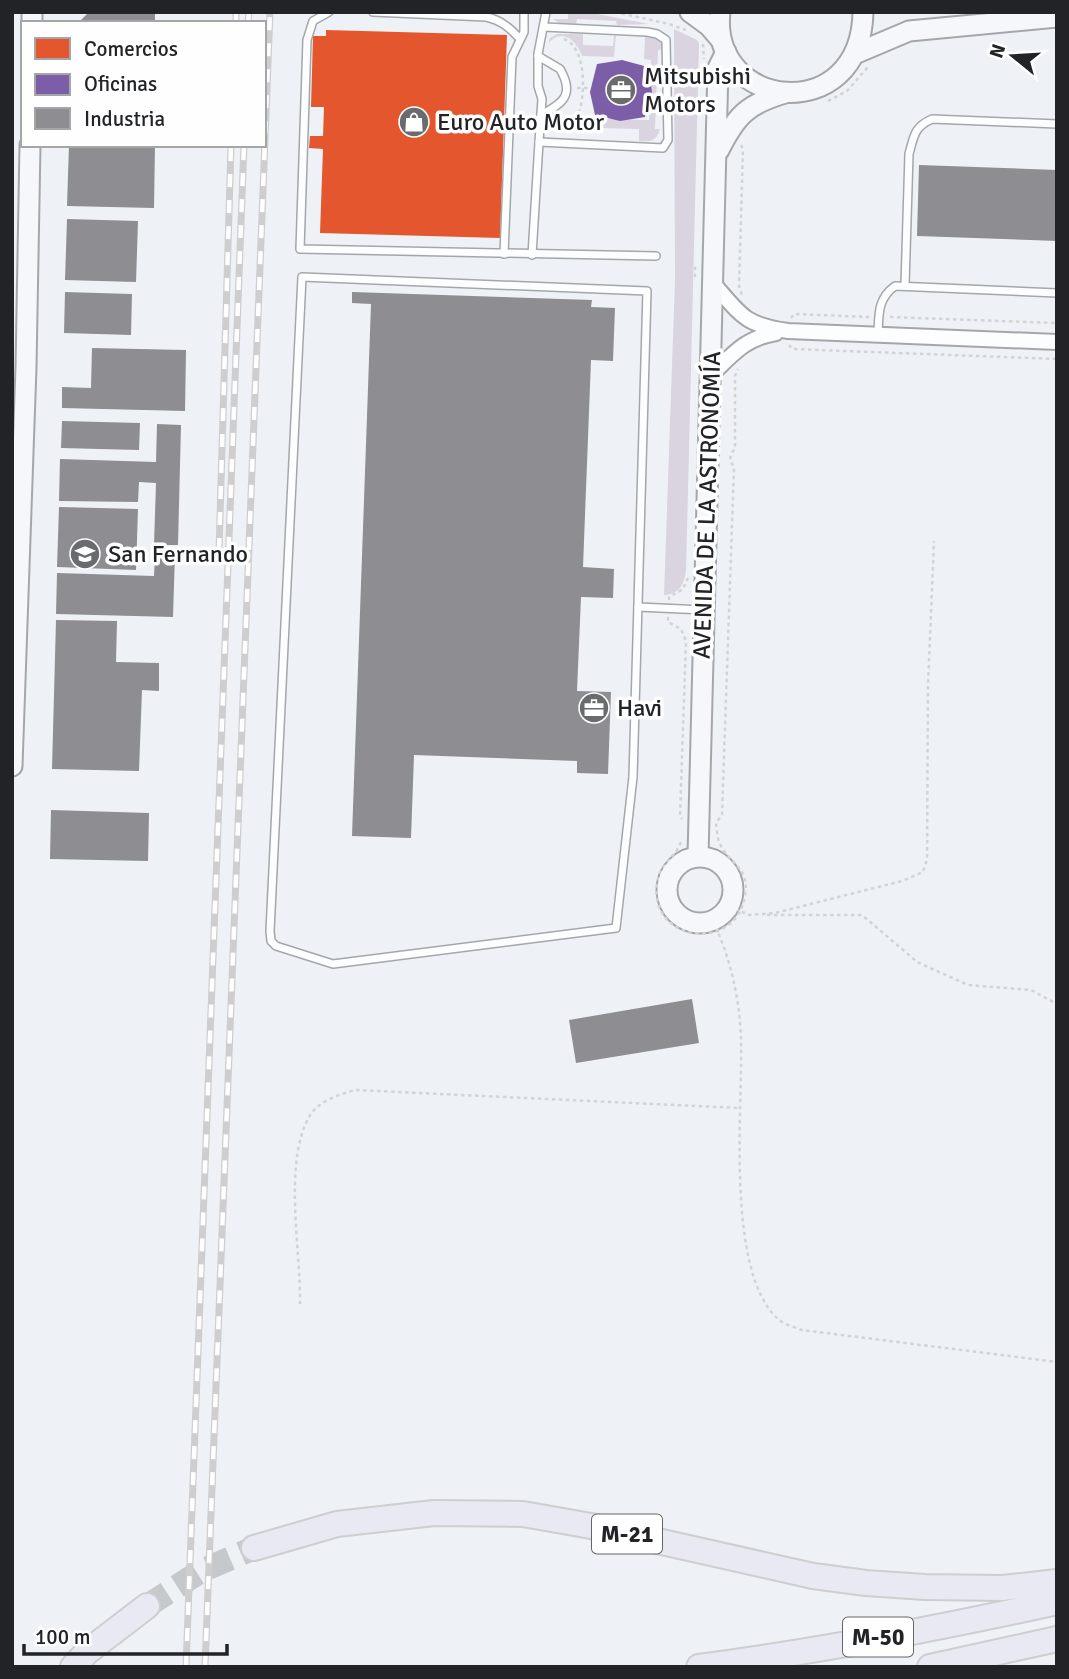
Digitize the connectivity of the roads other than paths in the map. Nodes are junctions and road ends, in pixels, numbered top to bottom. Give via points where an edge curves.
1 (329, 12) edge
2 (373, 12) edge
3 (524, 12) edge
4 (546, 12) edge
5 (690, 12) edge
6 (720, 12) edge
7 (863, 12) edge
8 (1057, 17) edge
9 (544, 27) junction
10 (520, 39) junction
11 (717, 44) junction
12 (538, 57) junction
13 (864, 58) junction
14 (785, 93) junction
15 (541, 115) junction
16 (1057, 124) edge
17 (540, 142) junction
18 (30, 147) edge
19 (717, 154) junction
20 (504, 254) junction
21 (532, 254) junction
22 (656, 256) dead end
23 (713, 283) junction
24 (905, 285) junction
25 (1057, 293) edge
26 (788, 331) junction
27 (878, 336) junction
28 (1057, 342) edge
29 (19, 374) edge
30 (711, 375) junction
31 (12, 421) edge
32 (24, 438) junction
33 (638, 607) junction
34 (705, 610) junction
35 (15, 613) edge
36 (12, 766) edge
37 (698, 856) junction
38 (254, 1548) tunnel mouth
39 (1057, 1582) edge
40 (1057, 1602) edge
41 (147, 1606) tunnel mouth
42 (1057, 1639) edge
43 (73, 1667) edge
44 (699, 1667) edge
45 (930, 1667) edge

1 - 20 lane via 313,21 307,40 300,249
2 - 10 lane via 486,16 508,26
3 - 10 lane
4 - 9 lane
5 - 11 street via 709,26
6 - 11 street, AVENIDA DE LA ASTRONOMÍA
7 - 13 street
8 - 13 street via 909,31
9 - 12 lane
9 - 17 lane via 646,32 666,40 668,140 663,148
10 - 20 lane via 512,57
11 - 14 street via 746,78
11 - 19 street, AVENIDA DE LA ASTRONOMÍA
12 - 15 lane
12 - 15 lane via 560,69 567,87 561,105
13 - 14 street, AVENIDA DE LA ASTRONOMÍA via 824,86
14 - 19 street, AVENIDA DE LA ASTRONOMÍA via 744,111
15 - 17 lane
16 - 24 lane via 932,119 921,124 909,154
17 - 21 lane
18 - 29 street
19 - 23 street, AVENIDA DE LA ASTRONOMÍA
20 - 21 lane
21 - 22 lane
23 - 26 street via 746,320
23 - 30 street, AVENIDA DE LA ASTRONOMÍA
24 - 25 lane
24 - 27 lane via 885,293
26 - 27 street
26 - 30 street via 744,344
27 - 28 street
29 - 32 street
30 - 34 street, AVENIDA DE LA ASTRONOMÍA
31 - 32 street
32 - 35 street
33 - 33 lane via 648,291 302,277 271,941 333,964 616,928 633,777
33 - 34 lane
34 - 37 street, AVENIDA DE LA ASTRONOMÍA
35 - 36 street
37 - 37 street via 673,869 668,897 685,919 716,926 722,915 735,909 734,885 729,872 712,858
38 - 39 highway, M-21 via 337,1524 434,1513 523,1514 813,1576 866,1583 1002,1588
40 - 44 highway, M-50
41 - 43 highway
42 - 45 highway, M-50

